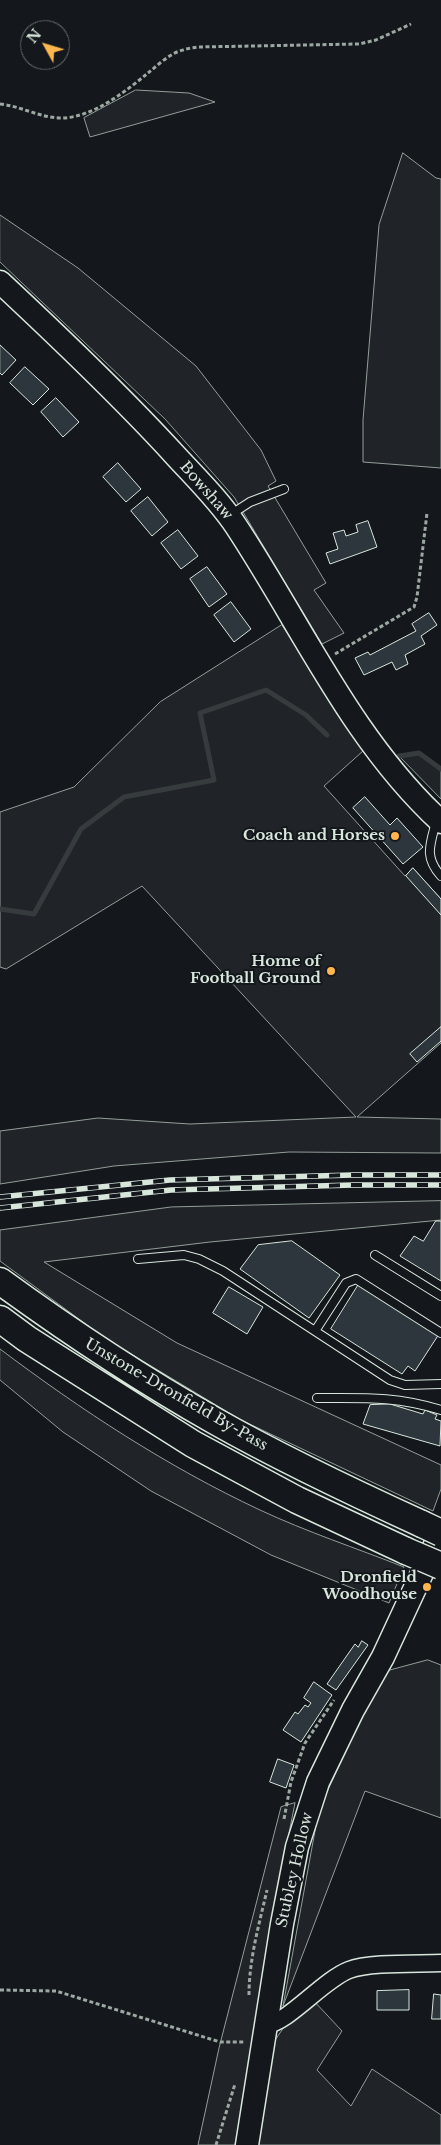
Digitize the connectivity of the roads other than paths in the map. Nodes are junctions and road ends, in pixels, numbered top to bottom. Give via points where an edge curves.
1 (0, 282) edge
2 (284, 489) dead end
3 (228, 516) junction
4 (439, 821) edge
5 (441, 876) edge
6 (375, 1255) dead end
7 (138, 1259) dead end
8 (0, 1281) edge
9 (441, 1296) edge
10 (0, 1319) edge
11 (315, 1331) junction
12 (441, 1334) edge
13 (441, 1384) edge
14 (317, 1398) dead end
15 (441, 1410) edge
16 (435, 1529) edge
17 (441, 1566) edge
18 (441, 1963) edge
19 (265, 2035) junction
20 (247, 2145) edge

1 - 3 main road, Bowshaw via 144,421
2 - 3 lane via 250,502
3 - 4 main road, Bowshaw via 367,737 406,788
4 - 5 lane via 430,844 429,858
6 - 9 lane
7 - 11 lane via 184,1255 199,1259 222,1270
8 - 16 highway, Unstone-Dronfield By-Pass via 82,1340 216,1422 332,1482
10 - 17 highway, Unstone-Dronfield By-Pass, bridge via 193,1444 297,1500
11 - 12 lane via 346,1283 356,1280
11 - 13 lane via 390,1380 405,1385
14 - 15 lane via 379,1397 415,1401
16 - 19 main road, Stubley Hollow via 383,1657 318,1782 297,1847
18 - 19 street via 347,1970 314,1992
19 - 20 main road, Stubley Hollow

